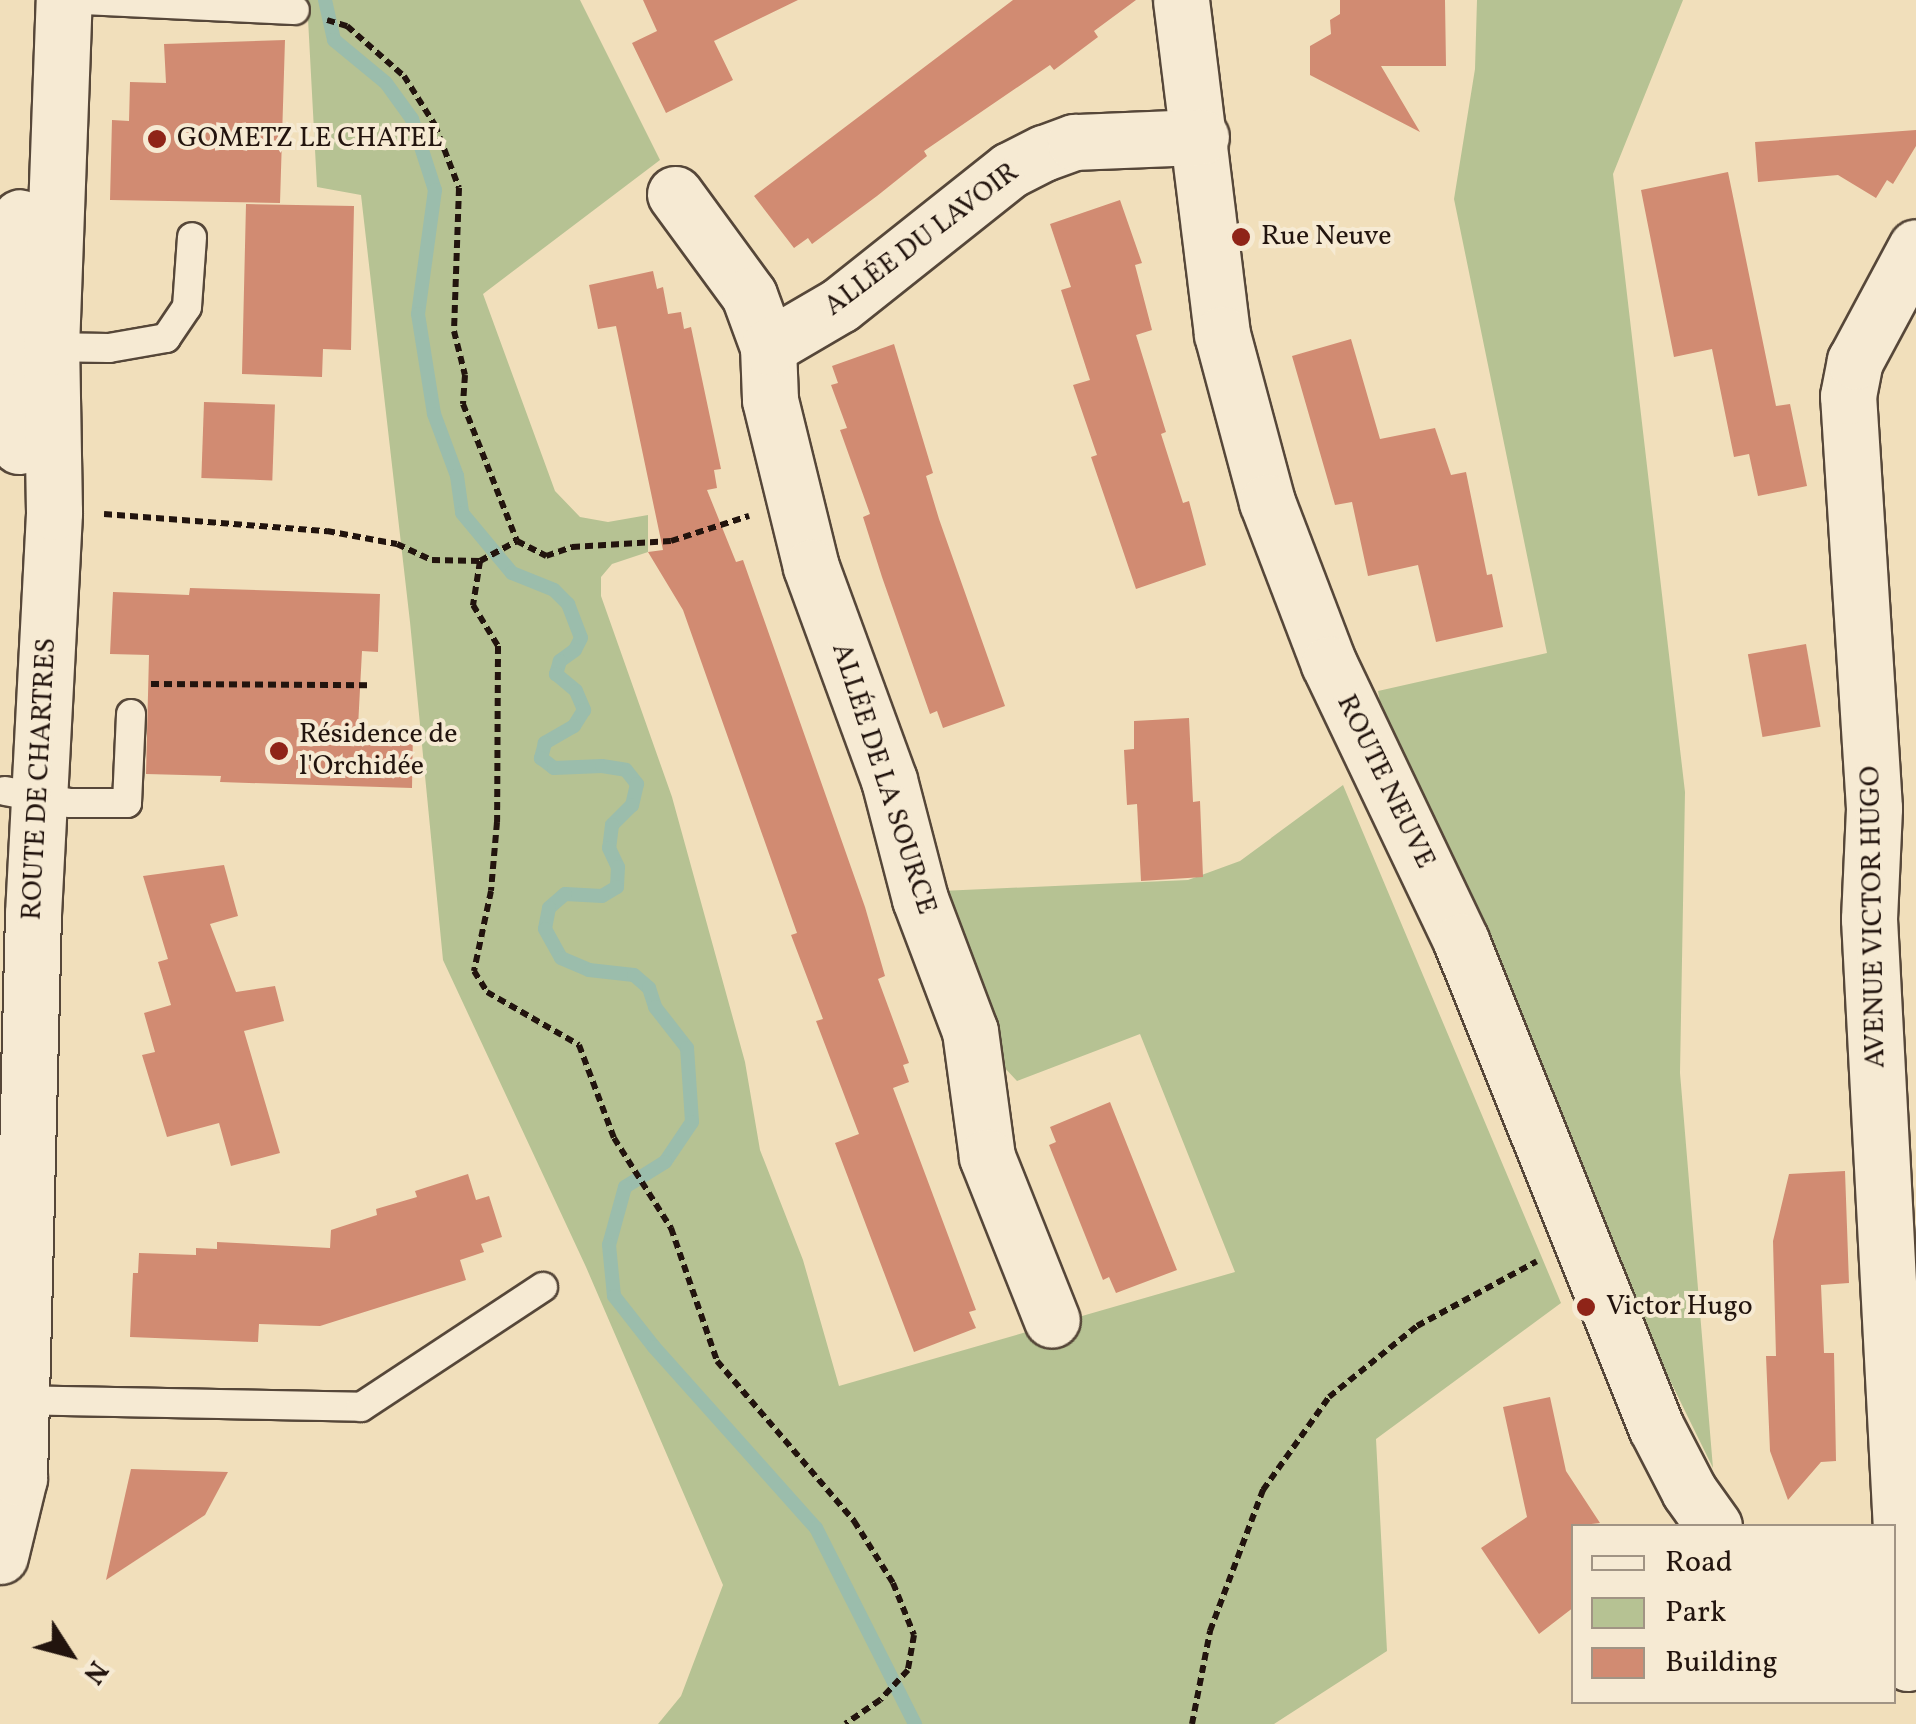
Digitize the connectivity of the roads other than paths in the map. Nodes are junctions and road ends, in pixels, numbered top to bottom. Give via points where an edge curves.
1 (35, 0) edge
2 (64, 0) edge
3 (82, 0) edge
4 (1180, 0) edge
5 (295, 10) road end
6 (1201, 137) junction
7 (675, 194) dead end
8 (192, 237) dead end
9 (1916, 247) edge
10 (1897, 314) edge
11 (31, 347) junction
12 (768, 347) junction
13 (131, 714) dead end
14 (1895, 806) edge
15 (14, 808) edge
16 (1902, 1284) edge
17 (543, 1287) dead end
18 (1052, 1320) dead end
19 (10, 1400) edge
20 (1713, 1524) edge
21 (0, 1556) edge
22 (1906, 1662) edge

1 - 11 street, ROUTE DE CHARTRES
2 - 11 street, ROUTE DE CHARTRES
3 - 5 lane
4 - 6 street, ROUTE NEUVE
6 - 12 street, ALLÉE DU LAVOIR via 1075,142 1044,153 1010,170 840,305
6 - 20 street, ROUTE NEUVE via 1222,334 1291,569 1329,664 1462,942 1656,1426
7 - 12 street, ALLÉE DE LA SOURCE via 749,294
8 - 11 lane via 186,307 166,338 109,348
9 - 10 street, AVENUE VICTOR HUGO
10 - 14 street, AVENUE VICTOR HUGO via 1855,360 1848,396
11 - 15 street, ROUTE DE CHARTRES via 19,438
12 - 18 street, ALLÉE DE LA SOURCE via 770,400 793,502 889,780 920,900 970,1030 987,1157
13 - 15 lane via 127,803
14 - 16 street, AVENUE VICTOR HUGO via 1869,919
15 - 19 street, ROUTE DE CHARTRES
16 - 22 street, AVENUE VICTOR HUGO
17 - 19 lane via 361,1407
19 - 21 street, ROUTE DE CHARTRES via 19,1478

